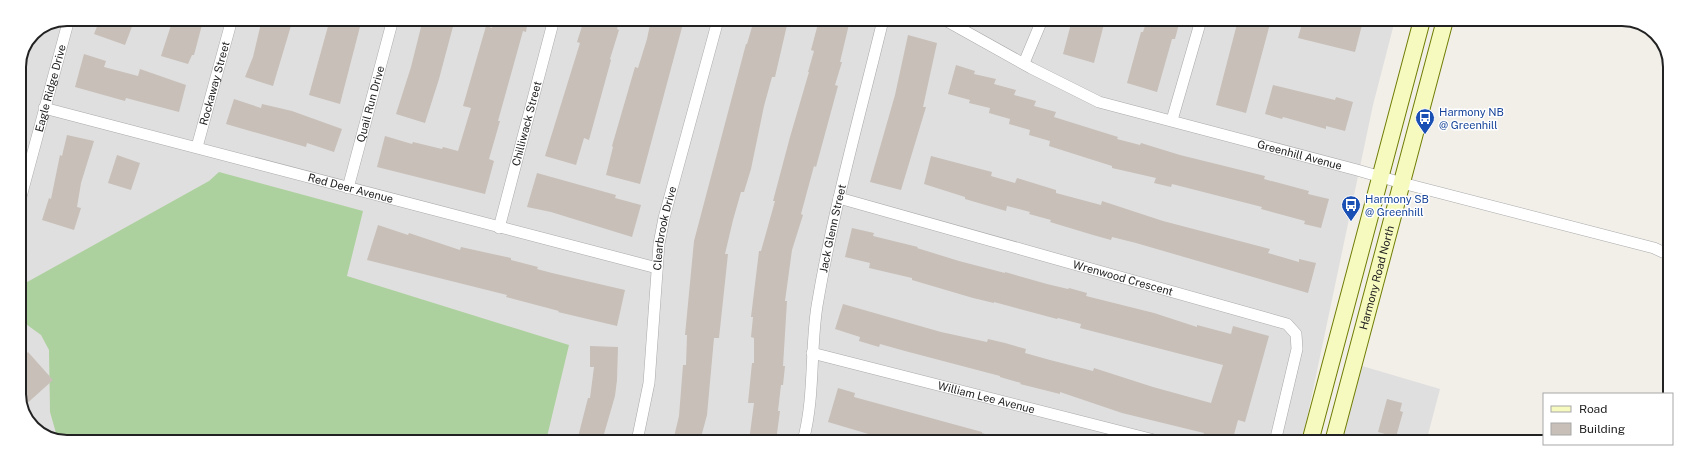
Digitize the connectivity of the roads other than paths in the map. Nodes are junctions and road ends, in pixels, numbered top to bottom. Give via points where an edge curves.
1 (66, 26) edge
2 (230, 26) edge
3 (391, 26) edge
4 (552, 26) edge
5 (716, 26) edge
6 (881, 26) edge
7 (956, 26) edge
8 (1039, 26) edge
9 (1199, 26) edge
10 (1420, 26) edge
11 (1444, 26) edge
12 (1024, 63) junction
13 (44, 108) junction
14 (1172, 120) junction
15 (197, 147) junction
16 (1379, 176) junction
17 (26, 177) edge
18 (1402, 183) junction
19 (348, 188) junction
20 (839, 198) junction
21 (499, 228) junction
22 (1663, 252) edge
23 (657, 268) junction
24 (812, 353) junction
25 (638, 435) edge
26 (805, 435) edge
27 (1134, 435) edge
28 (1277, 435) edge
29 (1312, 435) edge
30 (1335, 435) edge

1 - 13 street, Eagle Ridge Drive
2 - 15 street, Rockaway Street
3 - 19 street, Quail Run Drive
4 - 21 street, Chilliwack Street
5 - 23 street, Clearbrook Drive via 664,218
6 - 20 street, Jack Glenn Street
7 - 12 street, Greenhill Avenue
8 - 12 street
9 - 14 street
10 - 16 main road, Harmony Road North
11 - 18 main road, Harmony Road North
12 - 14 street, Greenhill Avenue via 1099,102
13 - 15 street, Red Deer Avenue
13 - 17 street, Eagle Ridge Drive
14 - 16 street, Greenhill Avenue
15 - 19 street, Red Deer Avenue
16 - 18 street, Greenhill Avenue
16 - 29 main road, Harmony Road North
18 - 22 street, Greenhill Avenue
18 - 30 main road, Harmony Road North
19 - 21 street, Red Deer Avenue
20 - 24 street, Jack Glenn Street via 817,306
20 - 28 street, Wrenwood Crescent via 1287,324 1296,334 1297,349
21 - 23 street, Red Deer Avenue
23 - 25 street, Clearbrook Drive via 650,383
24 - 26 street, Jack Glenn Street via 811,397
24 - 27 street, William Lee Avenue

